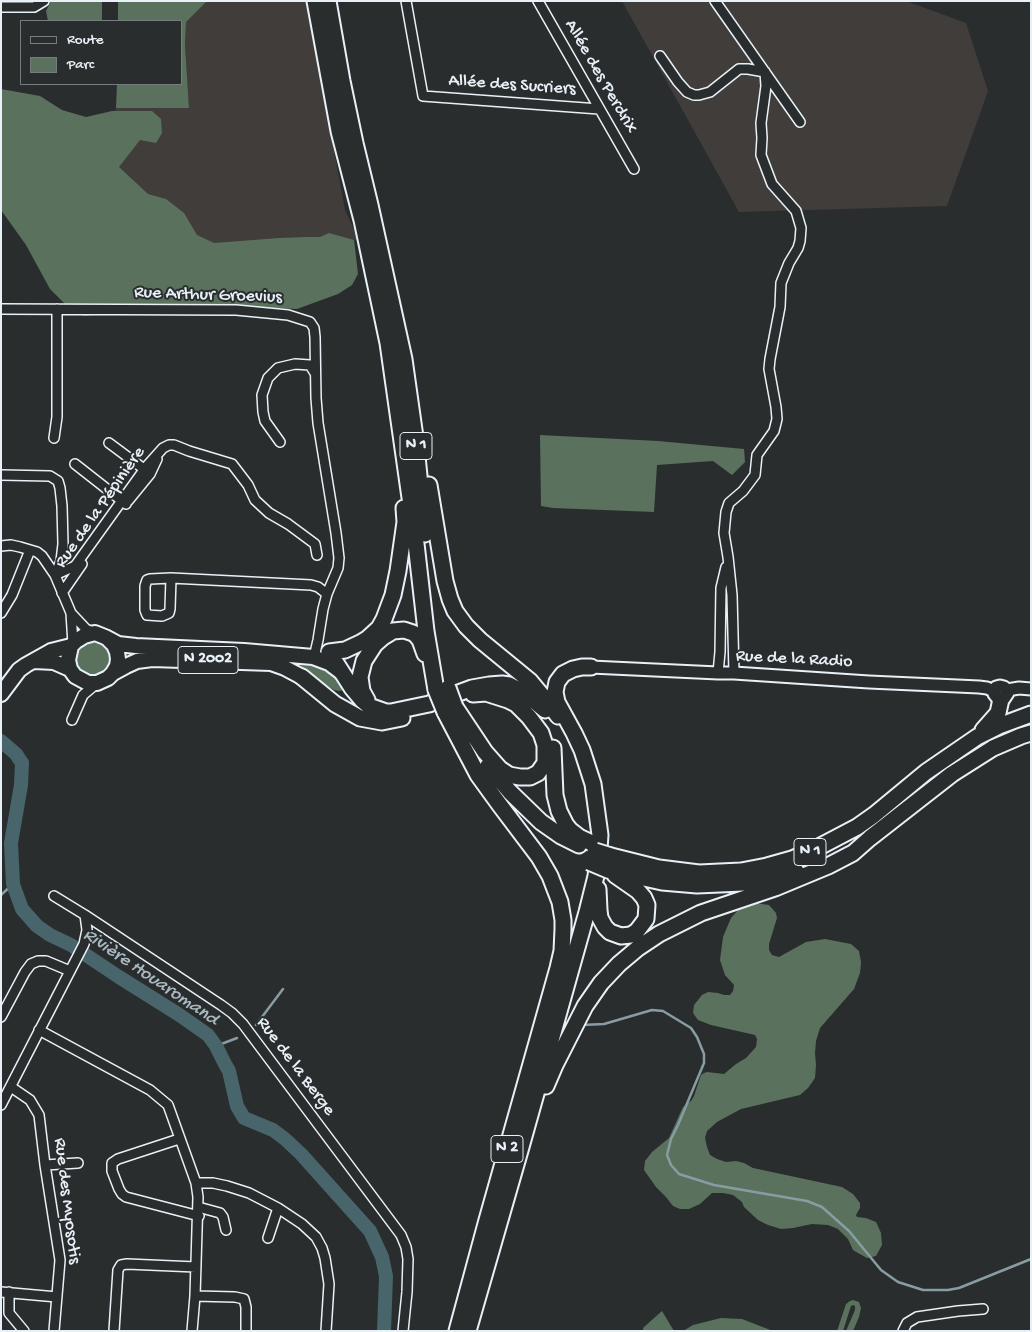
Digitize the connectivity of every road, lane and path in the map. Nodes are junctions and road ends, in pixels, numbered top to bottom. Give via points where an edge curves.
1 (44, 1) edge
2 (314, 1) edge
3 (328, 1) edge
4 (406, 1) edge
5 (538, 1) edge
6 (715, 1) edge
7 (1, 7) edge
8 (660, 56) dead end
9 (765, 72) junction
10 (599, 109) junction
11 (800, 122) dead end
12 (634, 169) dead end
13 (370, 205) junction
14 (1, 308) edge
15 (57, 309) junction
16 (316, 373) junction
17 (396, 398) junction
18 (54, 438) dead end
19 (280, 442) dead end
20 (109, 443) dead end
21 (75, 464) dead end
22 (147, 472) junction
23 (1, 475) edge
24 (124, 502) junction
25 (1, 546) edge
26 (30, 550) junction
27 (317, 555) dead end
28 (728, 557) junction
29 (55, 575) junction
30 (171, 578) junction
31 (62, 593) junction
32 (327, 594) junction
33 (1, 613) edge
34 (71, 613) junction
35 (95, 634) junction
36 (109, 640) junction
37 (72, 645) junction
38 (244, 651) junction
39 (322, 652) junction
40 (34, 661) junction
41 (364, 662) junction
42 (590, 667) joint
43 (70, 669) junction
44 (113, 673) junction
45 (343, 673) junction
46 (734, 673) junction
47 (718, 674) junction
48 (302, 677) junction
49 (97, 683) junction
50 (352, 688) junction
51 (472, 688) junction
52 (442, 689) junction
53 (1031, 689) edge
54 (1001, 693) junction
55 (1, 694) edge
56 (376, 708) junction
57 (450, 710) junction
58 (1031, 714) edge
59 (72, 720) dead end
60 (1031, 733) edge
61 (977, 737) junction
62 (467, 755) junction
63 (597, 812) junction
64 (870, 838) junction
65 (601, 857) junction
66 (54, 896) dead end
67 (85, 915) junction
68 (70, 971) junction
69 (1, 1017) edge
70 (39, 1030) junction
71 (11, 1086) junction
72 (1, 1105) edge
73 (524, 1138) junction
74 (179, 1139) junction
75 (78, 1164) dead end
76 (45, 1165) junction
77 (196, 1183) junction
78 (278, 1208) junction
79 (198, 1212) junction
80 (487, 1220) junction
81 (226, 1230) dead end
82 (268, 1238) dead end
83 (196, 1267) junction
84 (5, 1292) edge
85 (195, 1296) junction
86 (57, 1297) junction
87 (984, 1309) dead end
88 (24, 1331) edge
89 (54, 1331) edge
90 (114, 1331) edge
91 (192, 1331) edge
92 (246, 1331) edge
93 (326, 1331) edge
94 (403, 1331) edge
95 (450, 1331) edge
96 (458, 1331) edge
97 (468, 1331) edge
98 (903, 1331) edge

1 - 7 street via 34,7
2 - 17 highway, N 1 via 340,131 383,314
3 - 13 highway, N 1
4 - 10 street, Allée des Sucriers via 423,96
5 - 10 street, Allée des Perdrix
6 - 9 street
8 - 9 street via 687,92 699,95 719,86 739,68
9 - 11 street
9 - 28 street via 761,154 772,184 796,211 801,235 781,283 770,359 777,419 774,431 758,455 755,475 729,503 724,533
10 - 12 street, Allée des Perdrix
13 - 52 highway, N 1 via 404,359
13 - 63 highway via 389,262 404,324 448,594 473,633 525,676 550,704 579,752
14 - 15 street, Rue Arthur Groevius
15 - 16 street, Rue Arthur Groevius via 236,310 288,315 307,320 312,326
15 - 18 street
16 - 19 street via 310,365 295,364 278,368 268,378 262,395 263,412 265,421
16 - 32 street, Rue Arthur Groevius via 318,423 339,558
17 - 39 highway via 404,522 394,595 379,628 367,639 345,650
17 - 52 highway, N 1 via 426,631
20 - 22 street
21 - 24 street
22 - 24 street, Rue de la Pépinière
22 - 27 street, Rue de la Pépinière via 169,444 232,464 255,500 315,544
23 - 29 street via 50,476 58,481 63,544
24 - 29 street, Rue de la Pépinière via 75,566
24 - 31 street, Rue de la Pépinière
25 - 26 street
26 - 29 street via 42,556
26 - 33 street
28 - 46 street
28 - 47 street via 721,588
29 - 31 street, Rue de la Pépinière
30 - 30 street via 148,580 145,586 147,615 169,613
30 - 32 street via 311,585
31 - 34 street, Rue de la Pépinière
32 - 39 street, Rue Arthur Groevius via 319,628
34 - 35 street, Rue de la Pépinière
34 - 37 street, Rue de la Pépinière
35 - 36 main road
35 - 37 main road via 84,636
36 - 38 main road, N 2002 via 136,646
36 - 44 main road via 117,652 117,666
37 - 40 main road via 51,651
37 - 43 main road via 68,660
38 - 39 main road, N 2002
38 - 45 main road via 313,658 329,663
39 - 45 highway
40 - 43 main road via 54,662
40 - 55 main road via 19,670
41 - 50 highway
41 - 52 highway via 374,644 388,633 404,630 413,633
41 - 56 highway via 360,677 362,691
42 - 47 street, Rue de la Radio
42 - 63 highway via 563,674 555,692 586,762
43 - 49 main road via 82,680
44 - 48 main road, N 2002 via 137,661 161,659 271,663
44 - 49 main road
45 - 50 highway
46 - 47 street, Rue de la Radio
46 - 54 street, Rue de la Radio via 979,687
48 - 50 highway via 334,695 344,694
48 - 57 highway via 346,711 360,718 382,722 404,718 464,695 486,693 503,698 516,704 538,728 545,745 543,767 538,773 525,778 500,769
49 - 59 street via 83,694
50 - 56 highway via 366,703
51 - 56 highway via 402,711 386,712
51 - 63 highway via 509,685 543,708 559,726 580,763
51 - 65 highway via 508,693 532,711 547,728 553,749 559,811 570,830
52 - 57 highway, N 1, bridge
53 - 54 street, Rue de la Radio
54 - 61 highway via 996,716
57 - 62 highway, N 1
57 - 65 highway, N 1 via 492,772 510,792 552,830
58 - 61 highway, N 1
60 - 64 highway, N 1 via 993,748 952,774
61 - 65 highway, N 1 via 856,827 792,859 712,873 673,870
62 - 65 highway, N 1 via 511,807 530,824 557,843
62 - 80 highway, N 2 via 546,869 557,892 563,920 558,968
63 - 65 highway, N 2
64 - 65 highway, N 1 via 800,870 743,883 676,884
64 - 73 highway via 853,853 828,866 680,923 638,948 619,964 585,1006
65 - 73 highway, N 2
66 - 67 street, Rue de la Berge
67 - 68 street via 87,930 84,944
67 - 94 street, Rue de la Berge via 221,1005 243,1024 401,1235 408,1259
68 - 69 street via 46,961 31,964
68 - 70 street
70 - 71 street
70 - 74 street via 150,1090 168,1105
71 - 72 street
71 - 76 street, Rue des Myosotis via 30,1100 39,1115
73 - 97 highway, N 2
74 - 77 street
74 - 79 street via 118,1159 112,1163 112,1171 126,1197
75 - 76 street
76 - 86 street, Rue des Myosotis via 60,1260
77 - 78 street via 227,1186
77 - 79 street
78 - 82 street
78 - 93 street via 302,1224 322,1248 329,1284
79 - 81 street via 220,1213
79 - 83 street
80 - 95 highway
80 - 96 highway, N 2
83 - 85 street
83 - 90 street via 126,1264 119,1267
84 - 86 street
84 - 88 street via 9,1313
85 - 91 street
85 - 92 street via 244,1300
86 - 89 street, Rue des Myosotis
87 - 98 street via 917,1317 907,1323

